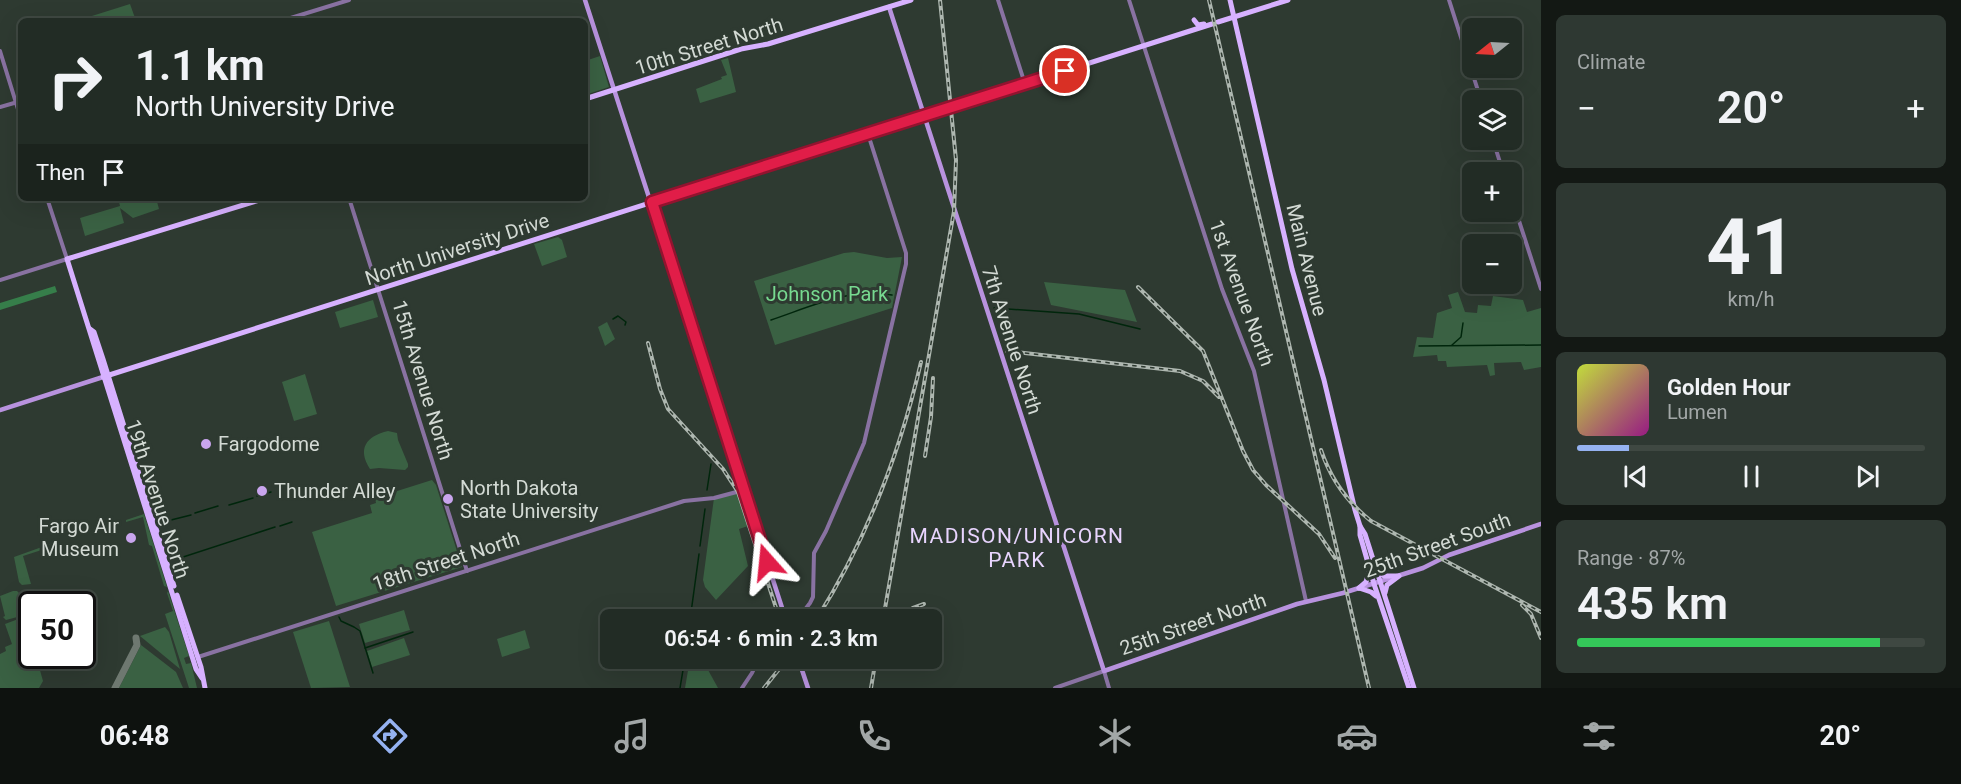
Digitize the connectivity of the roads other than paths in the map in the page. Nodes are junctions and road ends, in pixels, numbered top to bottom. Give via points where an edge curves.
1 (349, 0) edge
2 (585, 0) edge
3 (911, 0) edge
4 (998, 0) edge
5 (1130, 0) edge
6 (1230, 0) edge
7 (1288, 0) edge
8 (1449, 0) edge
9 (888, 3) edge
10 (1234, 17) junction
11 (291, 18) edge
12 (1194, 20) dead end
13 (1215, 22) junction
14 (1144, 45) junction
15 (0, 51) edge
16 (1025, 84) junction
17 (615, 90) junction
18 (1478, 90) edge
19 (588, 98) edge
20 (18, 102) edge
21 (0, 107) edge
22 (924, 116) junction
23 (867, 134) junction
24 (48, 201) edge
25 (256, 201) edge
26 (350, 201) edge
27 (652, 202) junction
28 (1519, 222) edge
29 (67, 259) junction
30 (0, 280) edge
31 (379, 289) junction
32 (1541, 289) edge
33 (106, 376) junction
34 (0, 410) edge
35 (126, 450) junction
36 (140, 475) junction
37 (744, 490) junction
38 (1541, 524) edge
39 (1360, 526) junction
40 (1369, 567) junction
41 (1376, 570) junction
42 (467, 571) junction
43 (1399, 576) junction
44 (1377, 583) junction
45 (1359, 588) junction
46 (1343, 593) joint
47 (1306, 602) junction
48 (1380, 602) junction
49 (782, 609) edge
50 (805, 609) edge
51 (1388, 609) junction
52 (195, 657) junction
53 (754, 669) edge
54 (802, 669) edge
55 (1104, 671) junction
56 (1412, 687) edge
57 (205, 688) edge
58 (742, 688) edge
59 (808, 688) edge
60 (1055, 688) edge
61 (1109, 688) edge

1 - 11 street
2 - 17 main road
3 - 9 main road, 10th Street North
4 - 16 street
5 - 14 street, 1st Avenue North
6 - 10 main road, Main Avenue
7 - 10 main road, North University Drive
8 - 18 street
9 - 17 main road, 10th Street North
9 - 22 main road, 7th Avenue North
10 - 13 main road, North University Drive
10 - 39 main road, Main Avenue via 1292,269
12 - 13 main road via 1200,25
13 - 14 main road, North University Drive
14 - 16 main road, North University Drive
14 - 47 street, 1st Avenue North via 1224,297 1254,371
15 - 20 street
16 - 22 main road, North University Drive
17 - 19 main road, 10th Street North
17 - 27 main road
20 - 21 street
22 - 23 main road, North University Drive
22 - 55 main road, 7th Avenue North
23 - 27 main road, North University Drive
23 - 50 street via 906,253 906,264 864,443 814,554 813,597
24 - 29 street, 19th Avenue North
25 - 29 main road
26 - 31 street, 15th Avenue North
27 - 31 main road, North University Drive
27 - 37 main road
28 - 32 street
29 - 30 street
29 - 33 main road, 19th Avenue North
31 - 33 main road, North University Drive
31 - 42 street, 15th Avenue North
33 - 34 main road, North University Drive
33 - 35 main road, 19th Avenue North
33 - 36 main road, 19th Avenue North
35 - 36 main road via 130,450
35 - 52 main road, 19th Avenue North
36 - 52 main road, 19th Avenue North
37 - 42 street, 18th Street North via 684,501
37 - 49 main road
38 - 43 main road, 25th Street South
39 - 40 main road, Main Avenue
39 - 41 main road, Main Avenue
40 - 44 main road, Main Avenue
40 - 45 main road via 1368,580
41 - 43 main road via 1382,575
41 - 44 main road, Main Avenue
42 - 52 street, 18th Street North
43 - 44 main road, 25th Street South
43 - 51 main road via 1386,587
44 - 45 main road, 25th Street South
44 - 48 main road, Main Avenue
44 - 51 main road, Main Avenue
45 - 46 main road, 25th Street South
45 - 48 main road via 1374,593
46 - 47 main road, 25th Street North
47 - 55 main road, 25th Street North
48 - 56 main road, Main Avenue via 1397,657 1401,658
51 - 56 main road, Main Avenue
52 - 57 main road, 19th Avenue North
53 - 58 street
54 - 59 main road
55 - 60 street, 25th Street North
55 - 61 street, 7th Avenue North

